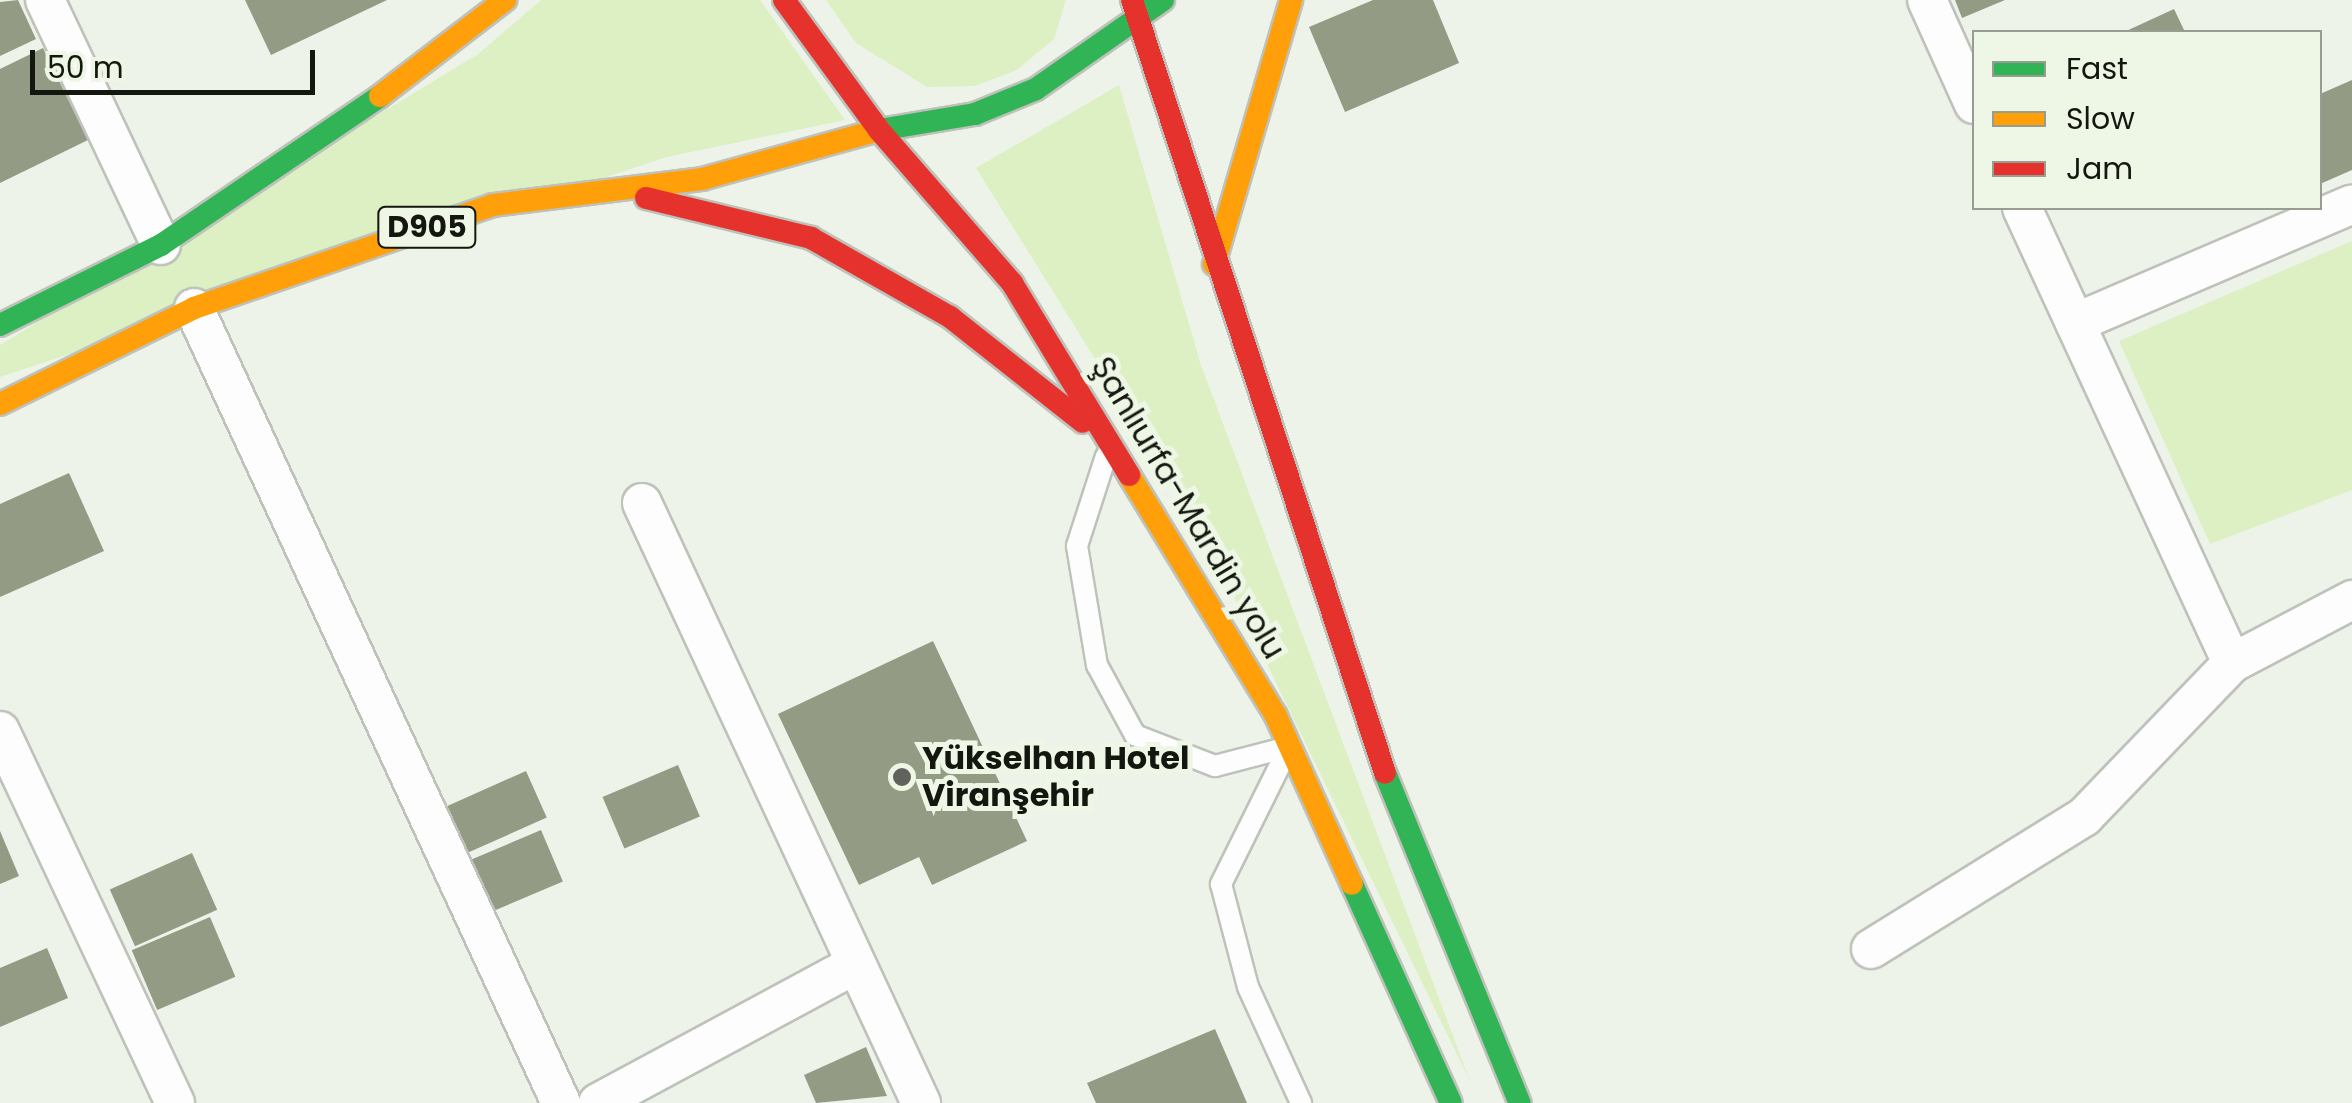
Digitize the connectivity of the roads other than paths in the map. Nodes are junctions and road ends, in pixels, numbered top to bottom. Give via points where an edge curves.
1 (45, 0) edge
2 (444, 0) edge
3 (483, 0) edge
4 (506, 0) edge
5 (784, 0) edge
6 (1162, 0) edge
7 (1292, 0) edge
8 (1927, 0) edge
9 (1135, 10) edge
10 (463, 34) junction
11 (1972, 100) edge
12 (879, 130) junction
13 (614, 190) junction
14 (2352, 204) edge
15 (2023, 210) edge
16 (161, 245) junction
17 (1214, 264) junction
18 (194, 308) junction
19 (2076, 323) junction
20 (0, 324) edge
21 (0, 404) edge
22 (1110, 443) junction
23 (642, 502) dead end
24 (2352, 600) edge
25 (2232, 663) junction
26 (0, 731) edge
27 (1290, 746) junction
28 (1871, 949) dead end
29 (856, 964) junction
30 (175, 1103) edge
31 (561, 1103) edge
32 (598, 1103) edge
33 (921, 1103) edge
34 (1302, 1103) edge
35 (1450, 1103) edge
36 (1520, 1103) edge

1 - 16 street
2 - 10 street
3 - 10 main road
4 - 10 main road
5 - 12 main road, Şanlıurfa-Mardin yolu
6 - 9 main road
7 - 17 main road
8 - 11 street
9 - 12 main road via 1036,89 975,114
9 - 17 main road
10 - 16 main road via 289,166
12 - 13 main road, D905 via 702,179
12 - 22 main road, Şanlıurfa-Mardin yolu via 1012,283
13 - 18 main road, D905 via 492,205
13 - 22 main road via 810,238 950,317
14 - 19 street
15 - 19 street
16 - 20 main road
17 - 36 main road via 1387,779
18 - 21 main road, D905
18 - 31 street
19 - 25 street
22 - 27 main road, Şanlıurfa-Mardin yolu
22 - 27 lane via 1077,546 1097,665 1135,735 1215,766
23 - 29 street
24 - 25 street
25 - 28 street via 2084,818
26 - 30 street
27 - 34 lane via 1221,884 1248,987
27 - 35 main road, Şanlıurfa-Mardin yolu
29 - 32 street
29 - 33 street

